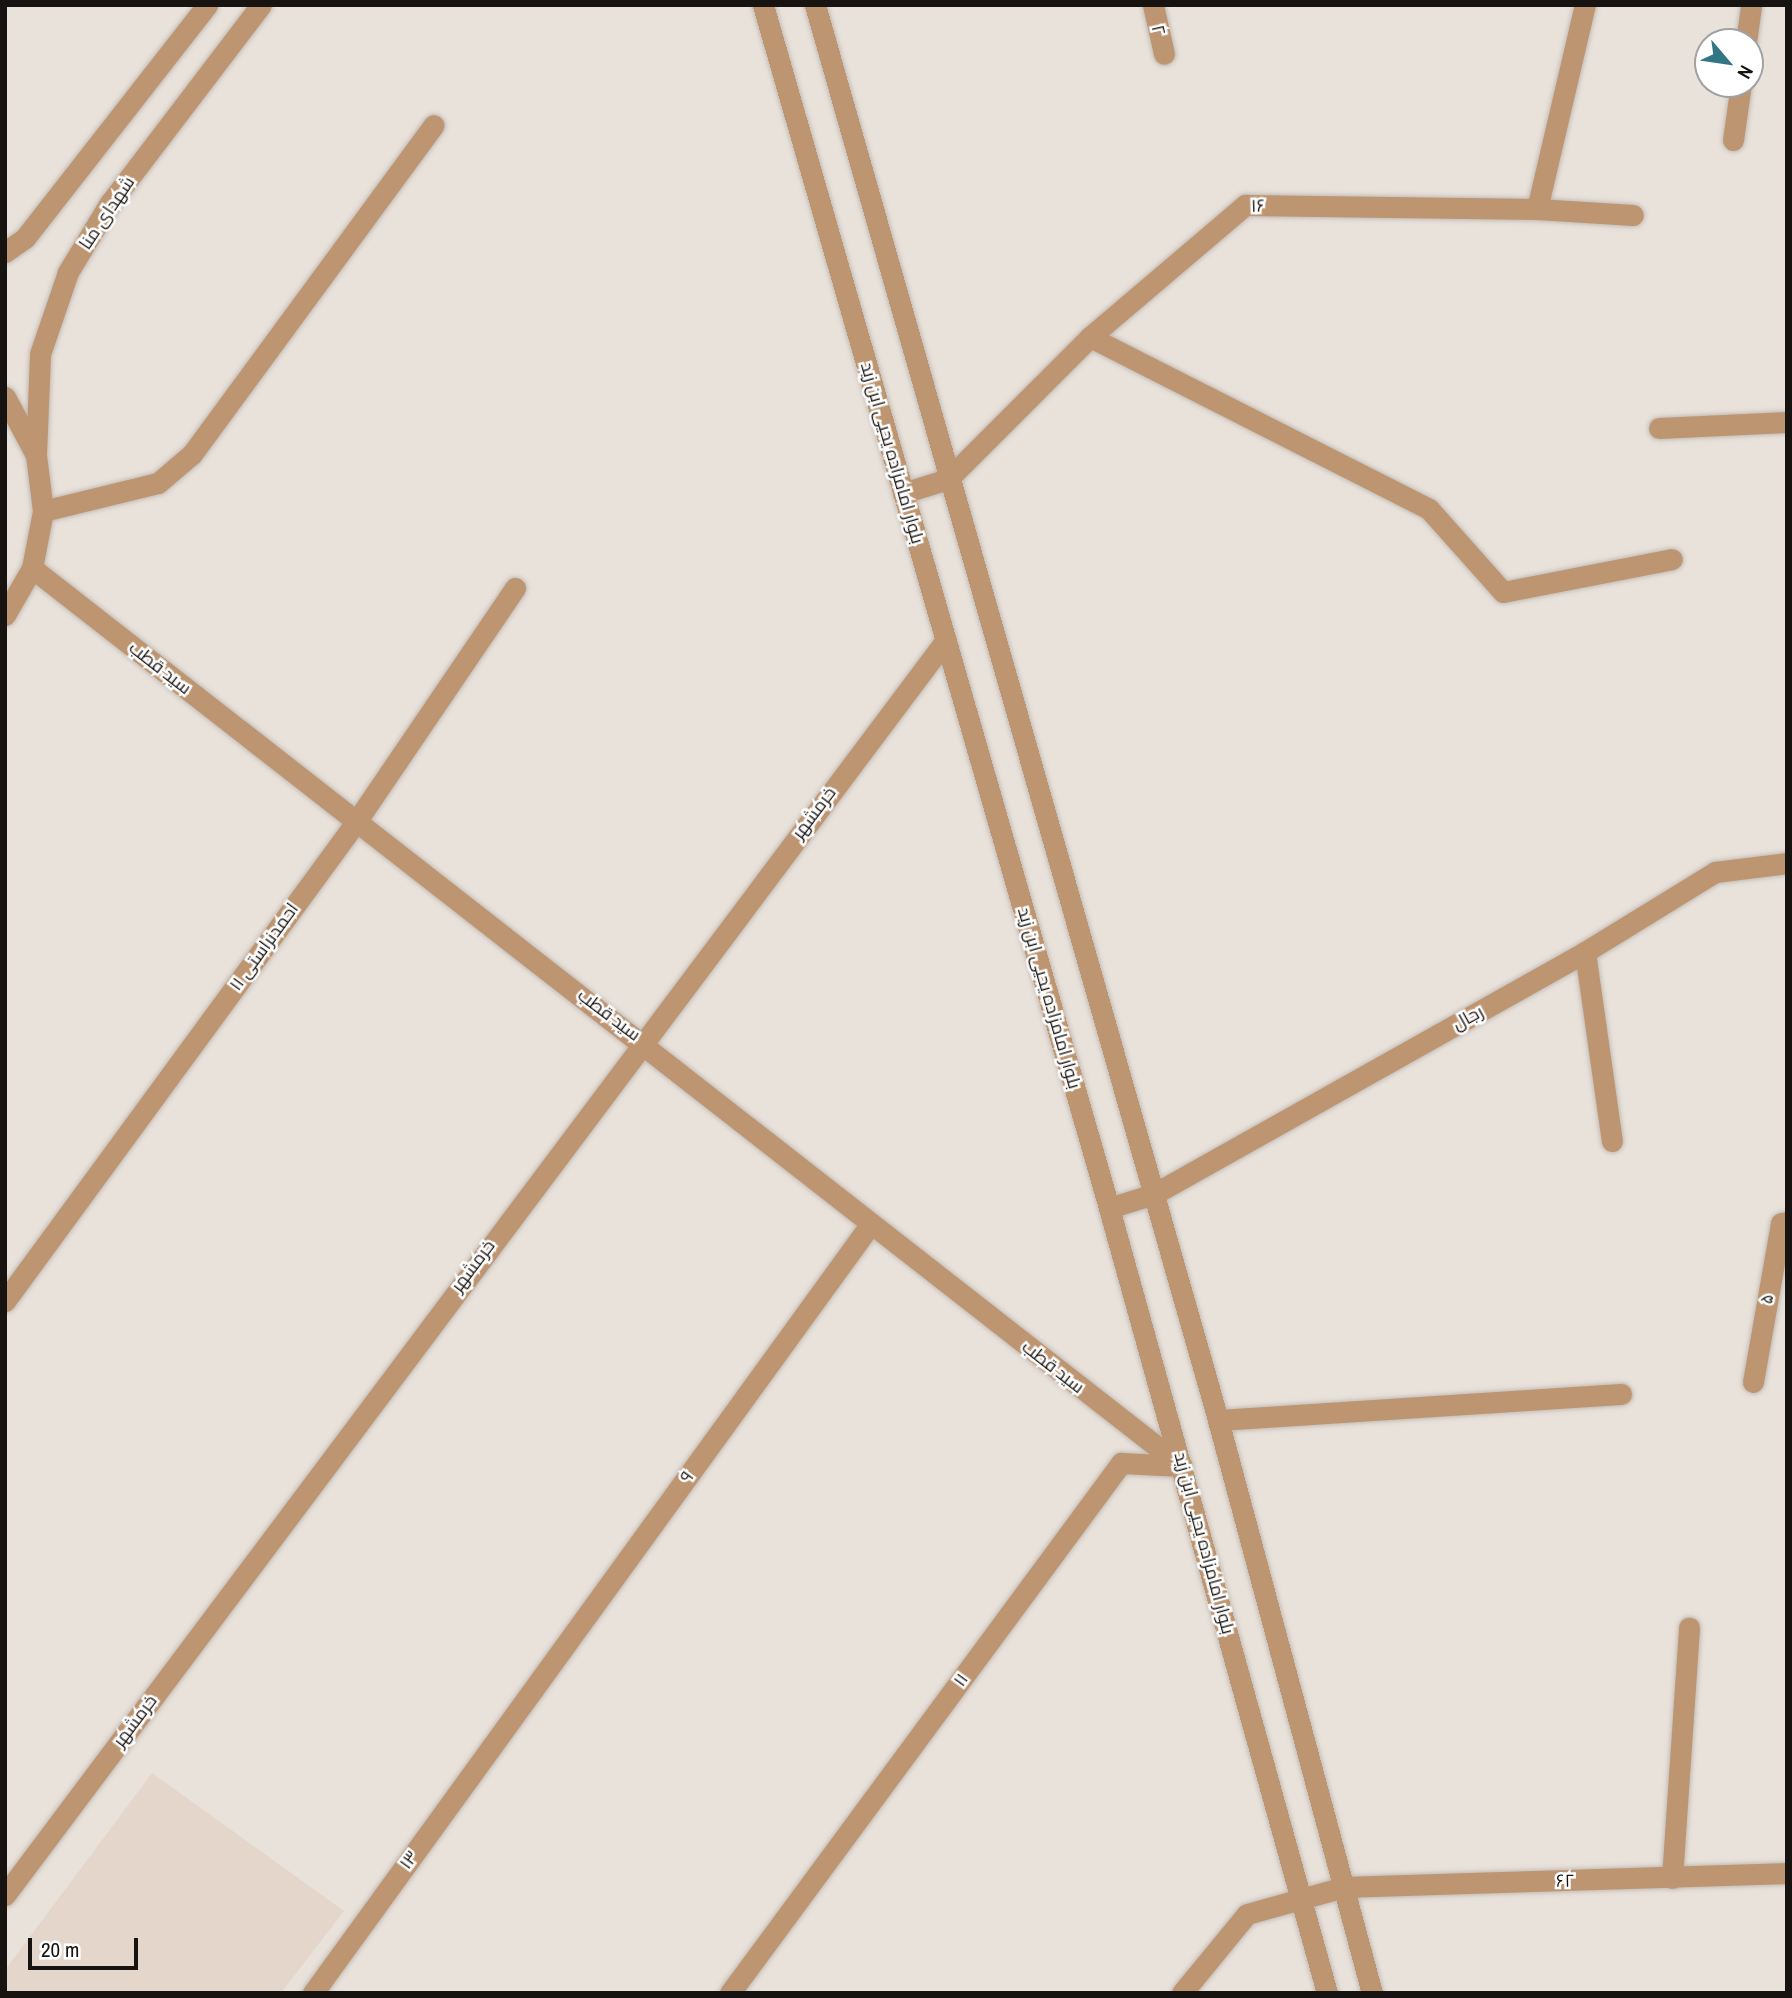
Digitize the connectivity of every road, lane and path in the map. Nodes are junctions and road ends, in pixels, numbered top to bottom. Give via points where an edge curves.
1 (207, 5) edge
2 (261, 5) edge
3 (763, 5) edge
4 (815, 5) edge
5 (1153, 5) edge
6 (1586, 5) edge
7 (1751, 5) edge
8 (1748, 28) edge
9 (1164, 54) dead end
10 (1739, 98) edge
11 (434, 125) dead end
12 (1734, 139) dead end
13 (1537, 209) junction
14 (1633, 215) dead end
15 (5, 252) edge
16 (1090, 337) junction
17 (5, 397) edge
18 (1787, 422) edge
19 (1659, 428) dead end
20 (36, 455) junction
21 (948, 479) junction
22 (903, 493) junction
23 (43, 512) junction
24 (1672, 559) dead end
25 (32, 568) junction
26 (515, 588) dead end
27 (5, 615) edge
28 (945, 641) junction
29 (356, 822) junction
30 (1787, 863) edge
31 (1585, 952) junction
32 (642, 1040) junction
33 (1612, 1141) dead end
34 (1154, 1194) junction
35 (1109, 1208) junction
36 (1787, 1222) edge
37 (870, 1225) junction
38 (5, 1301) edge
39 (1753, 1382) dead end
40 (1621, 1394) dead end
41 (1218, 1420) junction
42 (1182, 1466) junction
43 (1689, 1628) dead end
44 (505, 1728) joint
45 (1787, 1872) edge
46 (1672, 1878) junction
47 (1344, 1887) junction
48 (5, 1895) edge
49 (1301, 1896) junction
50 (313, 1993) edge
51 (730, 1993) edge
52 (1182, 1993) edge
53 (1328, 1993) edge
54 (1372, 1993) edge

1 - 15 street via 25,238
2 - 20 street, شهدای منا via 110,203 68,272 40,354
3 - 22 street, بلوار امامزاده یحیی ابن زید
4 - 21 street
5 - 9 street, ۲
6 - 13 street
7 - 8 street
10 - 12 street
11 - 23 street via 192,454 158,483
13 - 14 street, ۱۶
13 - 16 street, ۱۶ via 1245,205
16 - 21 street, ۱۶
16 - 24 street via 1429,509 1503,592
17 - 20 street
18 - 19 street
20 - 23 street
21 - 22 street
21 - 34 street
22 - 28 street, بلوار امامزاده یحیی ابن زید
23 - 25 street
25 - 27 street
25 - 29 street, سید قطب
26 - 29 street, ۱۱ احمدنراستی
28 - 32 street, خرمشهر
28 - 35 street, بلوار امامزاده یحیی ابن زید
29 - 32 street, سید قطب
29 - 38 street, ۱۱ احمدنراستی
30 - 31 street, رجال via 1715,872
31 - 33 street
31 - 34 street, رجال
32 - 37 street, سید قطب
32 - 48 street, خرمشهر
34 - 35 street, رجال
34 - 41 street
35 - 42 street, بلوار امامزاده یحیی ابن زید
36 - 39 street, ۵ via 1781,1223
37 - 42 street, سید قطب
37 - 44 street, ۹
40 - 41 street
41 - 47 street
42 - 49 street, بلوار امامزاده یحیی ابن زید
42 - 51 street, ۱۱ via 1121,1463
43 - 46 street
44 - 50 street, ۱۳
45 - 46 street, ۶۲
46 - 47 street, ۶۲
47 - 49 street, ۶۲
47 - 54 street
49 - 52 street, ۶۲ via 1247,1914
49 - 53 street, بلوار امامزاده یحیی ابن زید

